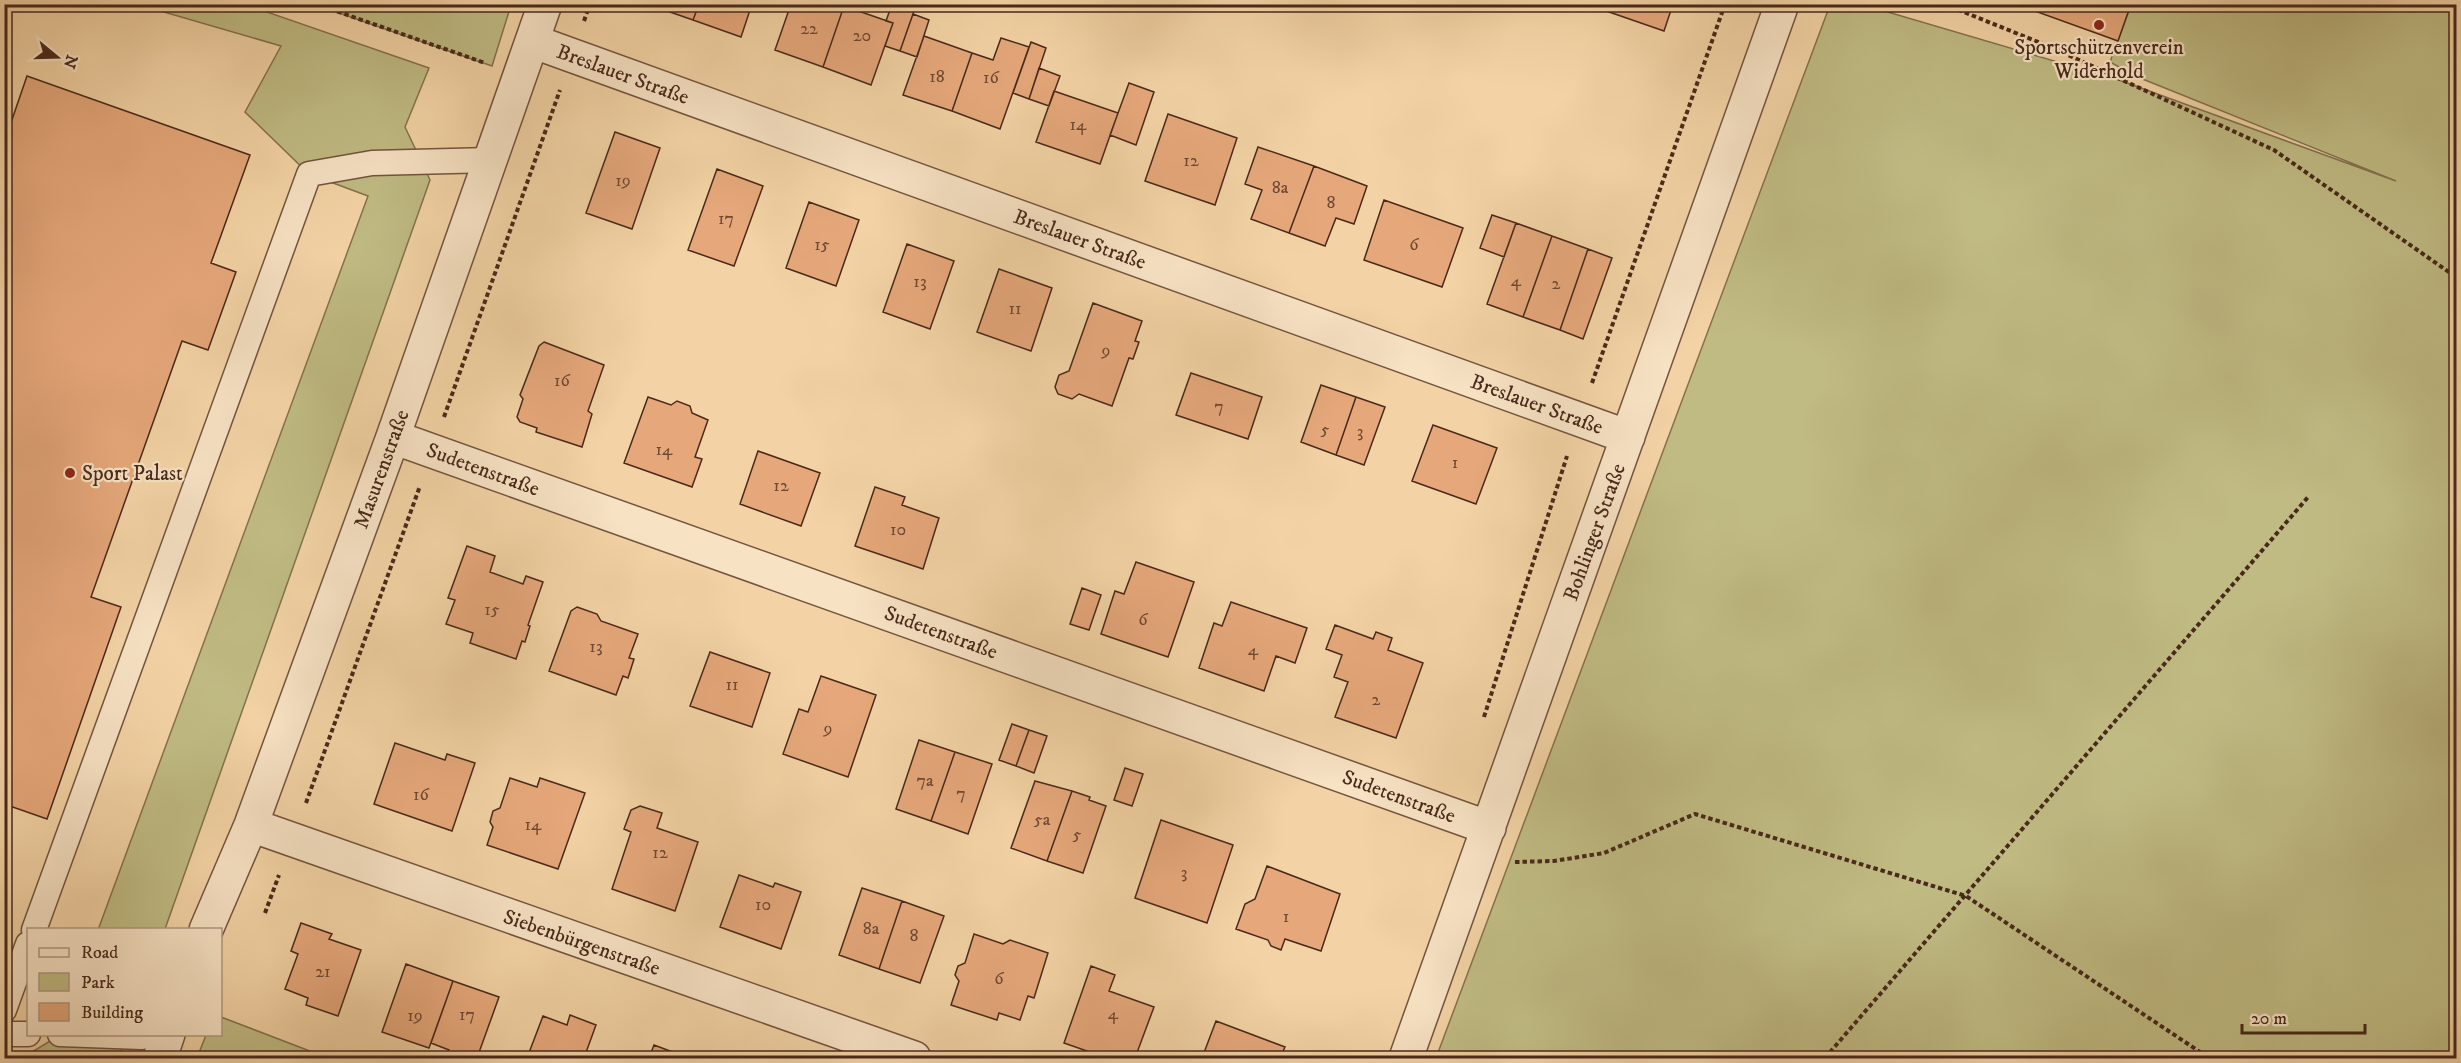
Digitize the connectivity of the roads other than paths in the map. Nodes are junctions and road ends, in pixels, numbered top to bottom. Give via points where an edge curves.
1 (545, 4) edge
2 (1782, 4) edge
3 (532, 41) junction
4 (491, 160) junction
5 (393, 437) junction
6 (1628, 437) junction
7 (251, 825) junction
8 (1489, 828) junction
9 (35, 928) edge
10 (207, 928) edge
11 (27, 947) edge
12 (4, 1010) edge
13 (4, 1034) edge
14 (27, 1034) edge
15 (71, 1036) edge
16 (156, 1044) edge
17 (914, 1059) edge
18 (1406, 1059) edge

1 - 3 street, Masurenstraße
2 - 6 street, Bohlinger Straße
3 - 4 street, Masurenstraße
3 - 6 street, Breslauer Straße
4 - 5 street, Masurenstraße
4 - 9 lane via 372,163 309,174
5 - 7 street, Masurenstraße
5 - 8 street, Sudetenstraße
6 - 8 street, Bohlinger Straße
7 - 10 street, Masurenstraße
7 - 17 street, Siebenbürgenstraße
8 - 18 street, Bohlinger Straße
11 - 12 lane
13 - 14 lane
15 - 16 lane

